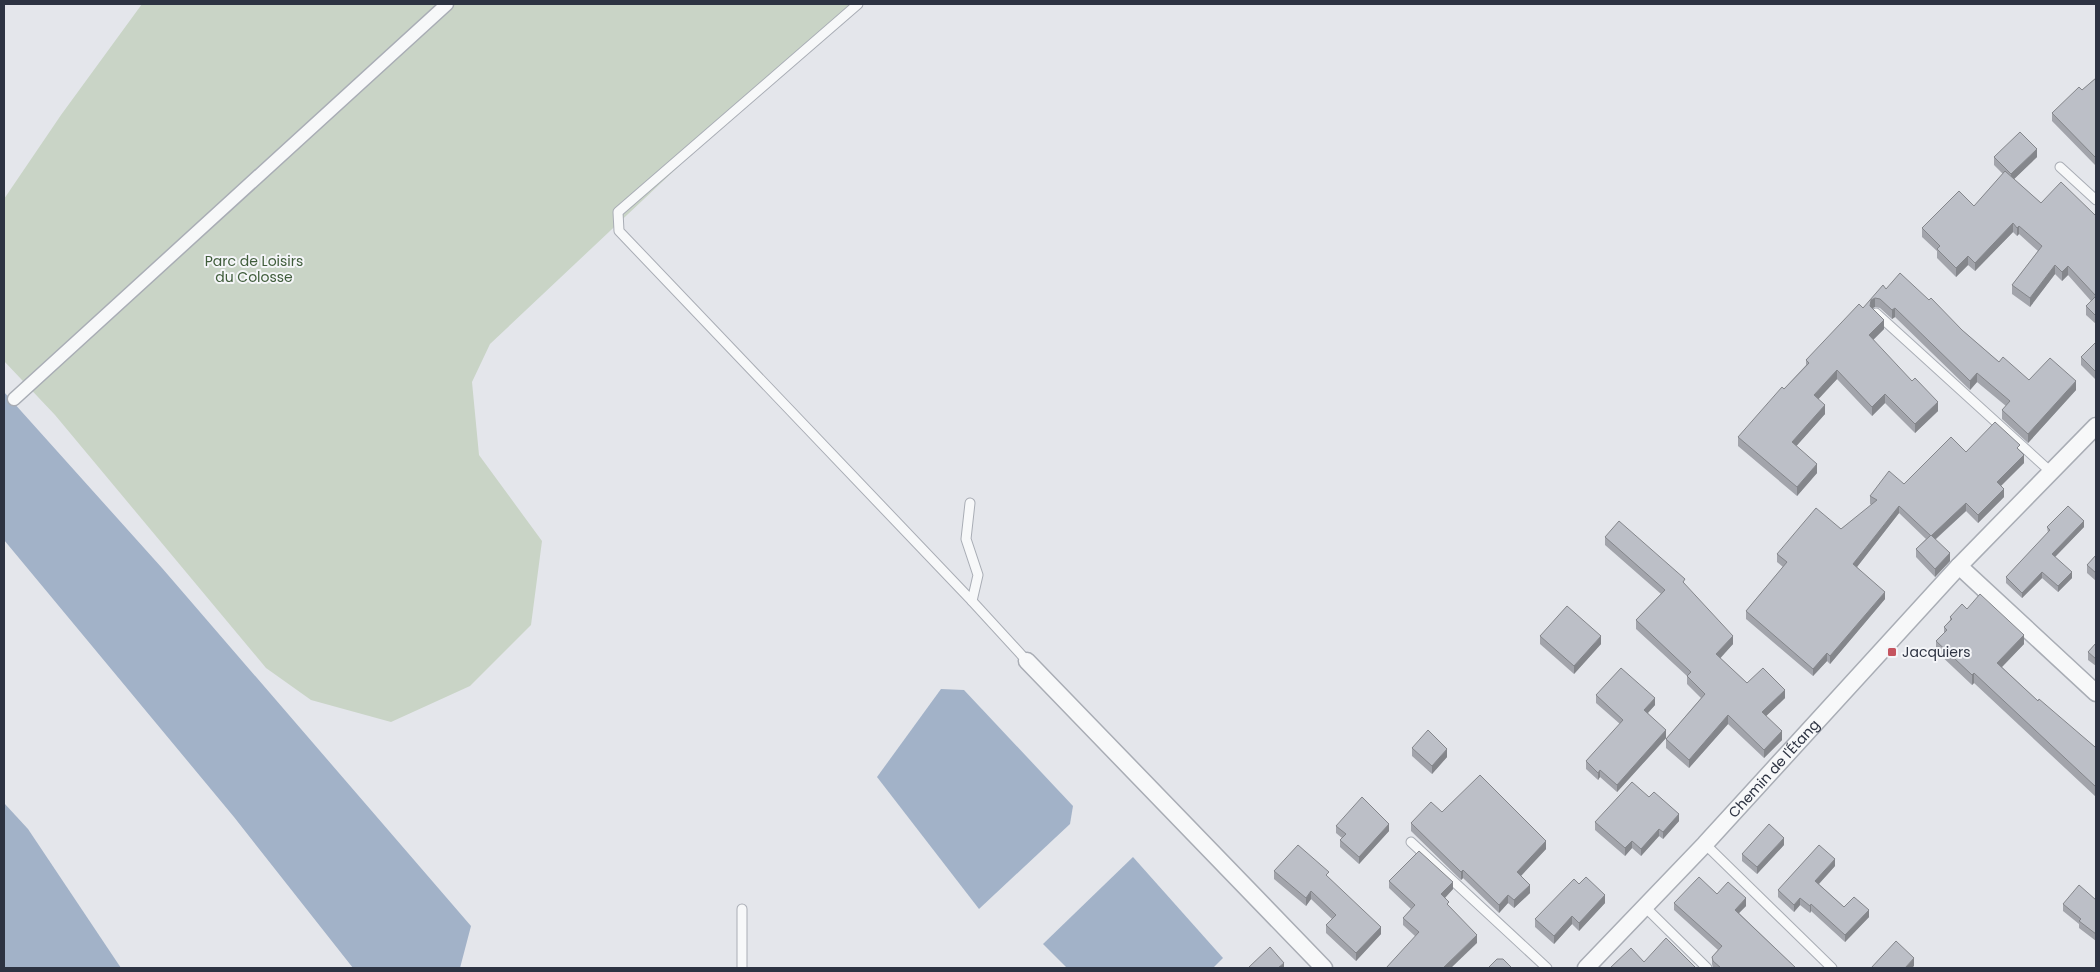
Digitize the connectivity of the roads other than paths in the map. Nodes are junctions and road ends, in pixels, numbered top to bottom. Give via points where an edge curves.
1 (447, 4) edge
2 (858, 4) edge
3 (2060, 167) dead end
4 (2096, 200) edge
5 (1876, 313) edge
6 (14, 399) dead end
7 (2096, 426) edge
8 (2052, 472) junction
9 (970, 503) dead end
10 (1959, 566) junction
11 (972, 601) junction
12 (1027, 661) joint
13 (2096, 693) edge
14 (1411, 842) dead end
15 (1705, 844) junction
16 (1645, 907) junction
17 (742, 909) dead end
18 (742, 968) edge
19 (1324, 968) edge
20 (1547, 968) edge
21 (1588, 968) edge
22 (1707, 968) edge
23 (1832, 968) edge

1 - 6 street
2 - 11 lane via 618,212 619,231
3 - 4 lane
5 - 8 lane
7 - 8 street, Chemin de l'Étang
8 - 10 street, Chemin de l'Étang
9 - 11 lane via 966,539 978,575
10 - 13 street
10 - 15 street, Chemin de l'Étang
11 - 12 lane
12 - 19 street
14 - 20 lane
15 - 16 street, Chemin de l'Étang
15 - 23 lane
16 - 21 street, Chemin de l'Étang
16 - 22 lane
17 - 18 lane

